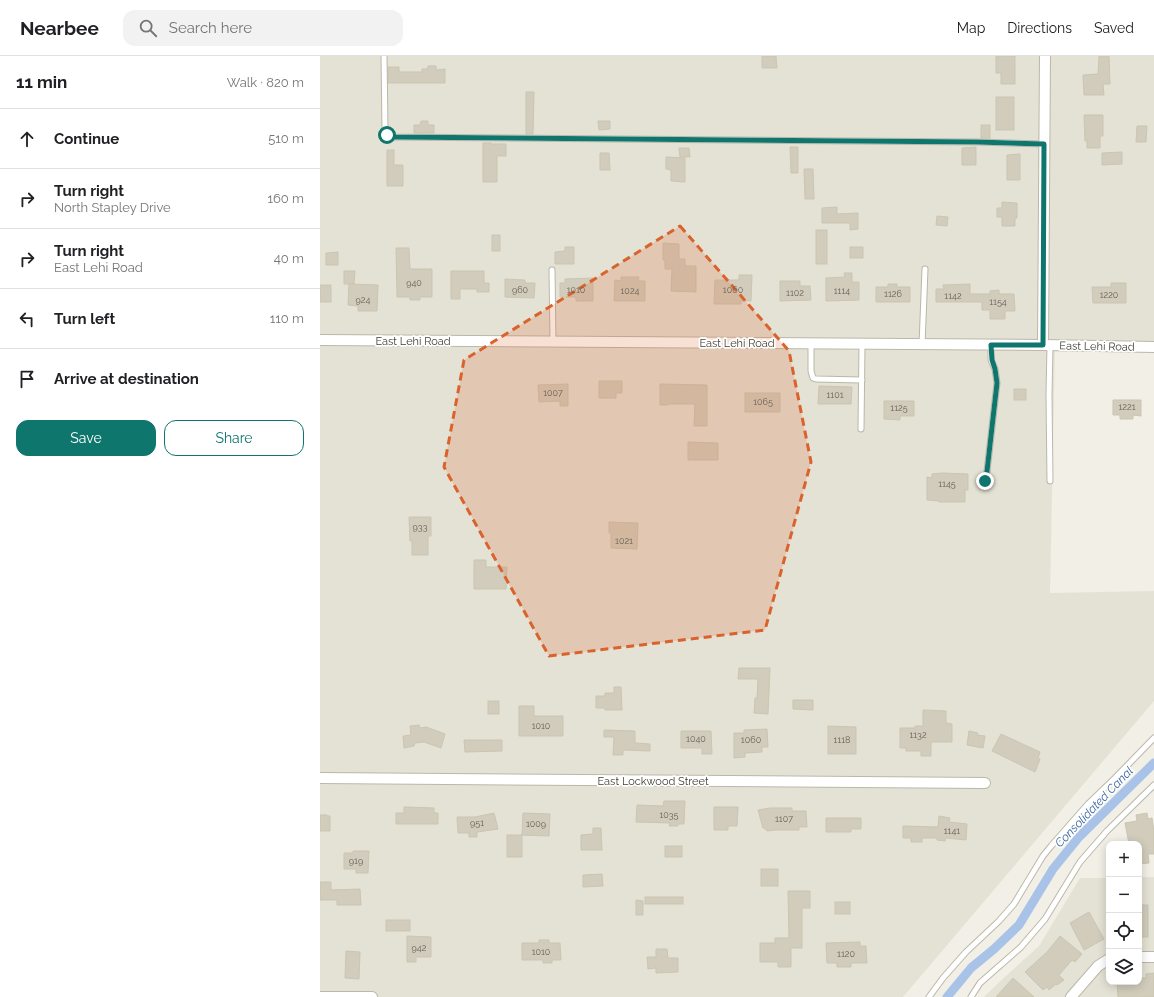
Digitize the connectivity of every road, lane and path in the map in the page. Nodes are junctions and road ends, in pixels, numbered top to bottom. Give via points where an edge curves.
1 (384, 56) edge
2 (1045, 56) edge
3 (1044, 144) junction
4 (925, 269) dead end
5 (552, 270) dead end
6 (320, 340) edge
7 (553, 342) junction
8 (811, 344) junction
9 (862, 344) junction
10 (922, 345) junction
11 (991, 345) junction
12 (1047, 345) junction
13 (1154, 347) edge
14 (862, 380) junction
15 (861, 429) dead end
16 (1050, 481) dead end
17 (982, 482) dead end
18 (1154, 738) edge
19 (320, 778) edge
20 (985, 783) dead end
21 (1154, 785) edge
22 (1142, 957) edge
23 (1154, 957) edge
24 (1106, 961) edge
25 (320, 997) edge
26 (372, 997) edge
27 (929, 997) edge
28 (971, 997) edge
29 (1071, 997) edge

1 - 3 lane via 385,130 387,135 393,137
2 - 3 street
3 - 12 street
4 - 10 lane
5 - 7 lane
6 - 7 street, East Lehi Road
7 - 8 street, East Lehi Road
8 - 9 street, East Lehi Road
8 - 14 lane via 812,378
9 - 10 street, East Lehi Road
9 - 14 lane
10 - 11 street, East Lehi Road
11 - 12 street, East Lehi Road
11 - 17 lane via 997,383 986,480
12 - 13 street, East Lehi Road
12 - 16 lane
14 - 15 lane
18 - 27 lane via 1056,840 1043,856 1014,904 966,952
19 - 20 street, East Lockwood Street
21 - 28 lane via 1085,856 1045,919 1021,947 980,983
22 - 23 street
24 - 29 street via 1098,966
25 - 26 street

